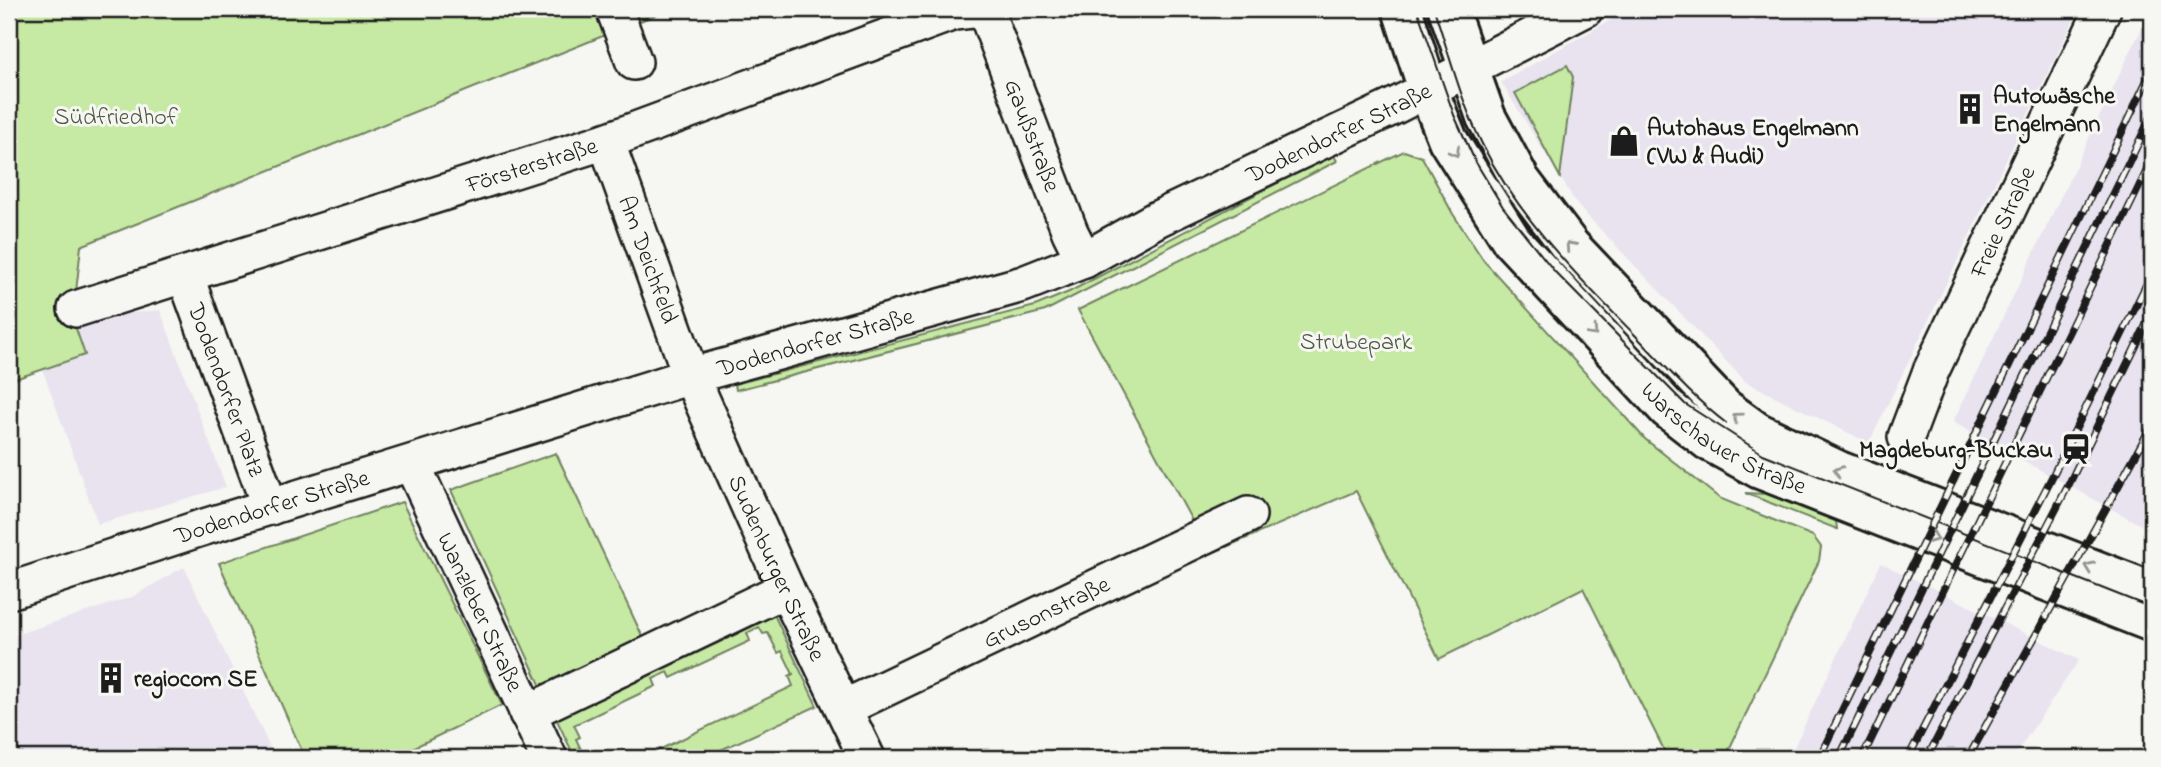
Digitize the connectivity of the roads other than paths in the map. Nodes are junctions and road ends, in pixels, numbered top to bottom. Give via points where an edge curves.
1 (614, 9) edge
2 (983, 9) edge
3 (1402, 9) edge
4 (1421, 9) edge
5 (1448, 9) edge
6 (1585, 9) edge
7 (2103, 9) edge
8 (634, 62) dead end
9 (1447, 80) junction
10 (606, 141) junction
11 (1084, 260) junction
12 (185, 275) junction
13 (76, 309) dead end
14 (691, 376) junction
15 (1906, 436) dead end
16 (412, 464) junction
17 (270, 507) junction
18 (1248, 516) dead end
19 (786, 589) junction
20 (9, 591) edge
21 (2152, 592) edge
22 (2152, 622) edge
23 (844, 708) junction
24 (527, 713) junction
25 (548, 758) edge
26 (867, 758) edge

1 - 8 street
2 - 10 street, Försterstraße via 954,12
2 - 11 street, Gaußstraße
3 - 9 main road
4 - 9 main road
5 - 9 main road
6 - 9 street, Dodendorfer Straße
7 - 15 street, Freie Straße via 1931,371
9 - 11 street, Dodendorfer Straße via 1157,219
21 -> 9 main road, Warschauer Straße via 1839,471 1757,432 1724,408 1555,228 1500,145
9 -> 22 main road, Warschauer Straße via 1448,140 1512,241 1642,384 1702,435 1791,482
10 - 12 street, Försterstraße
10 - 14 street, Am Deichfeld
11 - 14 street, Dodendorfer Straße via 1023,284
12 - 13 street, Försterstraße
12 - 17 street, Dodendorfer Platz
14 - 16 street, Dodendorfer Straße
14 - 19 street, Sudenburger Straße
16 - 17 street, Dodendorfer Straße
16 - 24 street, Wanzleber Straße
17 - 20 street, Dodendorfer Straße
18 - 23 street, Grusonstraße
19 - 23 street, Sudenburger Straße
19 - 24 street
23 - 26 street, Sudenburger Straße
24 - 25 street, Wanzleber Straße

